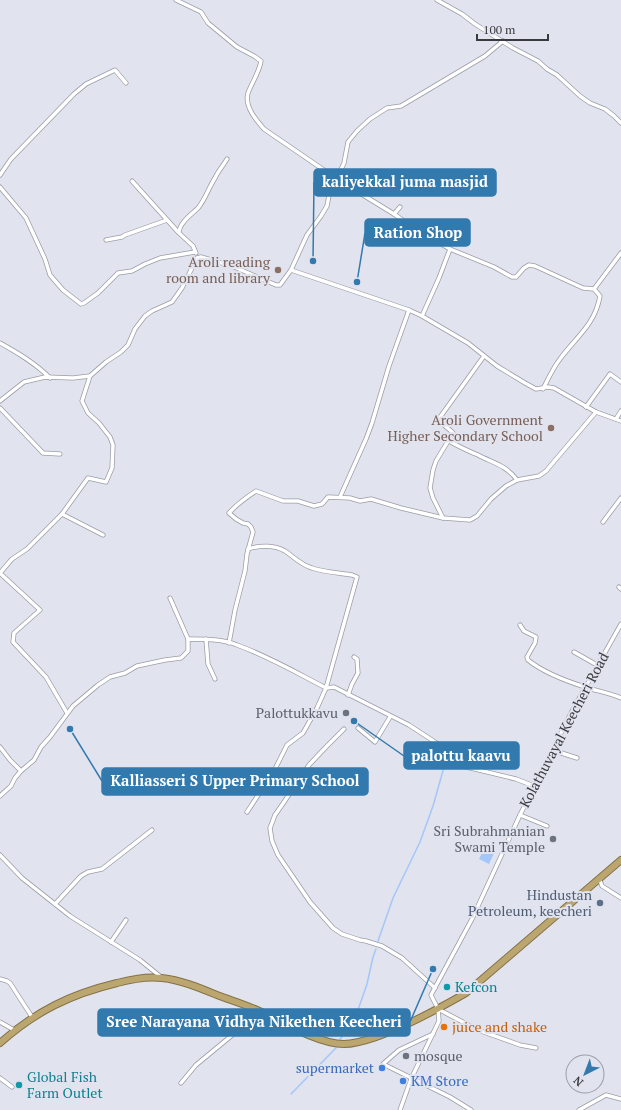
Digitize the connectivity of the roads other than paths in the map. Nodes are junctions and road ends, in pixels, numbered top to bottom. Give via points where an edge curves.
1 (176, 0) edge
2 (437, 0) edge
3 (502, 41) junction
4 (126, 83) dead end
5 (621, 123) edge
6 (227, 159) dead end
7 (0, 175) edge
8 (337, 179) junction
9 (132, 181) dead end
10 (0, 187) edge
11 (400, 207) dead end
12 (394, 214) junction
13 (167, 220) junction
14 (179, 233) junction
15 (106, 240) dead end
16 (450, 249) junction
17 (195, 252) junction
18 (621, 253) edge
19 (197, 258) junction
20 (291, 270) junction
21 (594, 289) junction
22 (409, 310) junction
23 (422, 316) junction
24 (0, 343) edge
25 (484, 356) junction
26 (90, 376) junction
27 (50, 378) junction
28 (621, 382) edge
29 (543, 389) junction
30 (0, 402) edge
31 (586, 406) junction
32 (0, 408) edge
33 (621, 411) edge
34 (596, 412) junction
35 (616, 419) junction
36 (621, 421) edge
37 (449, 441) junction
38 (60, 454) dead end
39 (517, 480) junction
40 (340, 497) junction
41 (621, 498) edge
42 (62, 514) junction
43 (443, 518) junction
44 (603, 522) dead end
45 (103, 535) dead end
46 (248, 549) junction
47 (170, 598) dead end
48 (621, 624) edge
49 (520, 625) dead end
50 (188, 639) junction
51 (206, 639) junction
52 (229, 643) junction
53 (574, 652) dead end
54 (354, 657) dead end
55 (597, 665) junction
56 (215, 679) dead end
57 (585, 687) junction
58 (326, 688) junction
59 (348, 695) junction
60 (621, 698) edge
61 (68, 713) junction
62 (390, 717) junction
63 (358, 728) dead end
64 (344, 729) dead end
65 (0, 747) edge
66 (552, 750) junction
67 (577, 758) dead end
68 (21, 771) junction
69 (534, 786) junction
70 (0, 796) edge
71 (246, 812) dead end
72 (520, 815) junction
73 (548, 826) dead end
74 (152, 830) dead end
75 (0, 855) edge
76 (621, 860) edge
77 (599, 878) junction
78 (621, 898) edge
79 (55, 904) junction
80 (126, 920) dead end
81 (111, 942) junction
82 (162, 978) junction
83 (0, 980) edge
84 (435, 988) junction
85 (254, 1008) junction
86 (438, 1009) junction
87 (32, 1017) junction
88 (0, 1022) edge
89 (14, 1030) junction
90 (433, 1034) junction
91 (0, 1043) edge
92 (536, 1048) dead end
93 (0, 1078) edge
94 (411, 1079) junction
95 (181, 1083) dead end
96 (12, 1086) dead end
97 (621, 1099) edge
98 (400, 1110) edge
99 (471, 1110) edge
100 (579, 1110) edge

1 - 8 street via 201,12 208,23 237,47 261,61 260,69 247,94 255,118 264,129
2 - 3 street
3 - 5 street via 538,61 580,96 605,109
3 - 8 street via 485,56 401,106 387,108 370,119 348,142 344,163
4 - 7 street via 115,70 86,84 11,159
6 - 14 street via 199,207 184,220
8 - 12 street
8 - 20 street via 327,206 307,235
9 - 13 street
10 - 17 street via 26,218 50,275 63,290 81,304 98,293 118,273 132,271 160,258
11 - 12 street
12 - 16 street
13 - 14 street
13 - 15 street via 122,237
14 - 17 street via 193,246
16 - 21 street via 512,277 516,277 529,265 583,288
16 - 23 street
17 - 19 street
18 - 21 street
19 - 20 street via 232,266 276,285 280,285
19 - 26 street via 172,302 145,316 135,329 128,345
20 - 22 street
21 - 29 street via 600,296 591,322 560,359
22 - 23 street
22 - 40 street via 388,366 372,423
23 - 25 street via 468,343
24 - 27 street via 41,369
25 - 29 street via 525,383 536,389
25 - 37 street via 438,420 453,433
26 - 27 street
26 - 42 street via 82,401 88,413 110,437 113,445 112,468 106,482 88,478
27 - 30 street via 24,382
28 - 31 street via 610,374
29 - 31 street via 554,388
31 - 34 street
32 - 38 street via 43,453
33 - 35 street
34 - 35 street
34 - 39 street via 546,471 539,476
35 - 36 street
37 - 39 street via 503,466
37 - 43 street via 436,461 430,488
39 - 43 street via 491,499 473,519
40 - 43 street via 360,501 371,499
40 - 46 street via 328,497 322,504 314,506 298,501 283,501 256,491 229,513 236,520 251,527 253,532
41 - 44 street
42 - 45 street
42 - 61 street via 0,572 40,610 14,633 13,642 46,677
46 - 52 street
46 - 58 street via 276,547 312,568 357,577
47 - 50 street
48 - 55 street, Kolathuvayal Keecheri Road
49 - 57 street via 524,631 536,637 528,660 558,677
50 - 51 street
50 - 61 street via 188,651 181,658 137,666 110,677 73,706
51 - 52 street
51 - 56 street via 208,664
52 - 58 street via 260,654
53 - 55 street
54 - 59 street via 357,659 358,673
55 - 57 street, Kolathuvayal Keecheri Road
57 - 60 street
57 - 66 street, Kolathuvayal Keecheri Road
58 - 59 street via 334,687
58 - 71 street via 303,733 287,745 274,771
59 - 62 street
61 - 68 street via 34,760
62 - 63 street via 375,742
62 - 69 street via 438,745 447,752 448,760 458,765 510,777
64 - 84 street via 309,765 282,805 270,828 272,841 278,855 310,902 333,928 342,934 382,946 402,958
65 - 68 street
66 - 67 street
66 - 69 street, Kolathuvayal Keecheri Road
68 - 70 street
69 - 72 street, Kolathuvayal Keecheri Road
72 - 73 street
72 - 84 street, Kolathuvayal Keecheri Road via 472,919
74 - 79 street via 102,869 81,876
75 - 79 street via 22,878
76 - 77 highway
77 - 78 street via 602,886
77 - 86 highway via 466,993
79 - 81 street
80 - 81 street
81 - 82 street via 140,960
82 - 85 highway via 176,980
82 - 87 highway via 129,980 101,987 69,998
83 - 87 street via 10,983
84 - 86 street via 431,995
85 - 86 highway via 317,1039 343,1044 360,1042 386,1033
85 - 95 street via 242,1028 196,1065
86 - 90 street via 439,1021
86 - 92 street via 478,1030
87 - 89 highway
88 - 89 street
89 - 91 highway
90 - 94 street
90 - 94 street via 399,1050 383,1064
93 - 96 street
94 - 98 street
94 - 99 street
97 - 100 street via 606,1095

